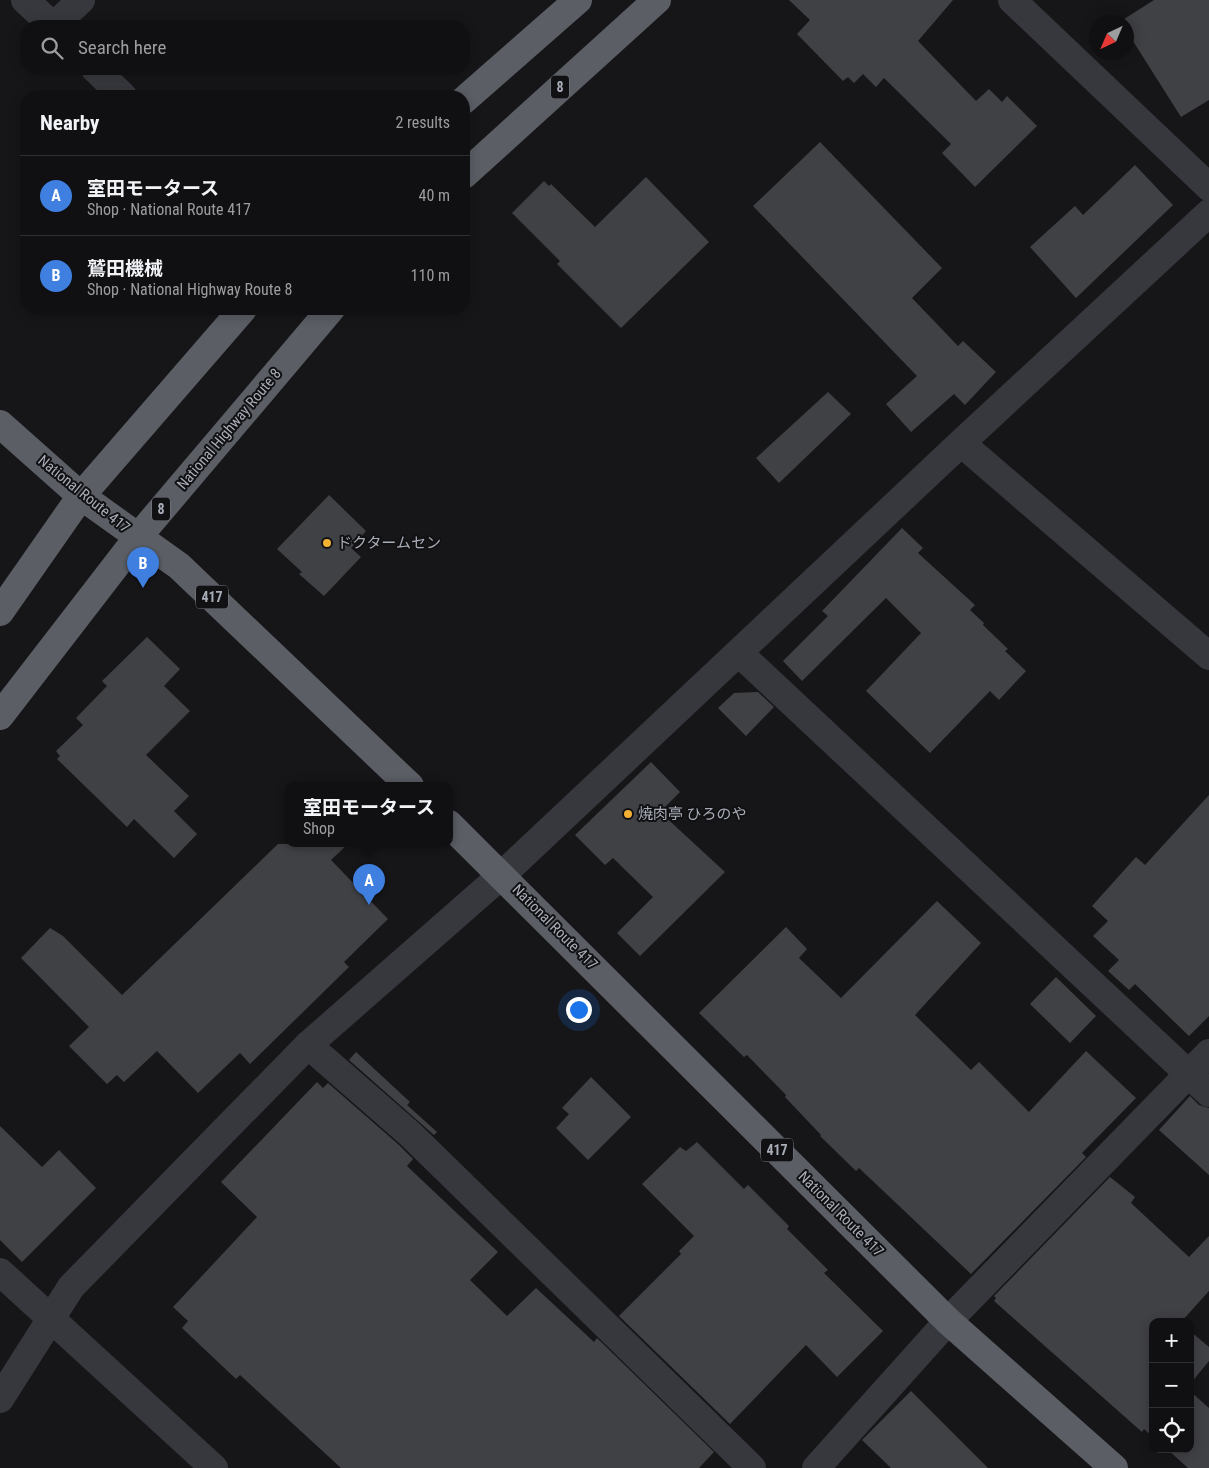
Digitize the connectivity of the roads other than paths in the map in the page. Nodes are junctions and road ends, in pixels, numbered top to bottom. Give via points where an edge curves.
1 (25, 0) edge
2 (81, 0) edge
3 (578, 0) edge
4 (657, 0) edge
5 (1012, 0) edge
6 (47, 20) edge
7 (59, 20) edge
8 (101, 75) edge
9 (117, 90) edge
10 (470, 95) edge
11 (470, 170) edge
12 (1209, 187) edge
13 (1209, 213) edge
14 (238, 315) edge
15 (326, 315) edge
16 (0, 424) edge
17 (961, 442) junction
18 (81, 496) junction
19 (138, 537) junction
20 (0, 612) edge
21 (739, 652) junction
22 (1209, 656) edge
23 (0, 716) edge
24 (406, 782) edge
25 (453, 828) edge
26 (502, 874) junction
27 (308, 1045) junction
28 (1209, 1053) edge
29 (1189, 1075) junction
30 (1209, 1093) edge
31 (0, 1272) edge
32 (50, 1319) junction
33 (948, 1321) junction
34 (0, 1399) edge
35 (214, 1468) edge
36 (752, 1468) edge
37 (816, 1468) edge
38 (1114, 1468) edge

1 - 6 street
2 - 7 street
3 - 10 highway
4 - 11 highway, 8
5 - 12 street
8 - 9 street
13 - 17 street
14 - 18 highway
15 - 19 highway, National Highway Route 8 / 8
16 - 18 highway, National Route 417 / 417
17 - 21 street
17 - 22 street
18 - 19 highway, National Route 417 / 417
18 - 20 highway
19 - 23 highway, National Highway Route 8 / 8
19 - 24 highway, National Route 417 / 417 via 179,566
21 - 26 street
21 - 29 street
25 - 26 highway, National Route 417 / 417
26 - 27 street
26 - 33 highway, National Route 417 / 417
27 - 32 street via 71,1286
27 - 36 street via 410,1134
28 - 29 street
29 - 30 street
29 - 33 street
31 - 32 street
32 - 34 street
32 - 35 street
33 - 37 street
33 - 38 highway, National Route 417 / 417

